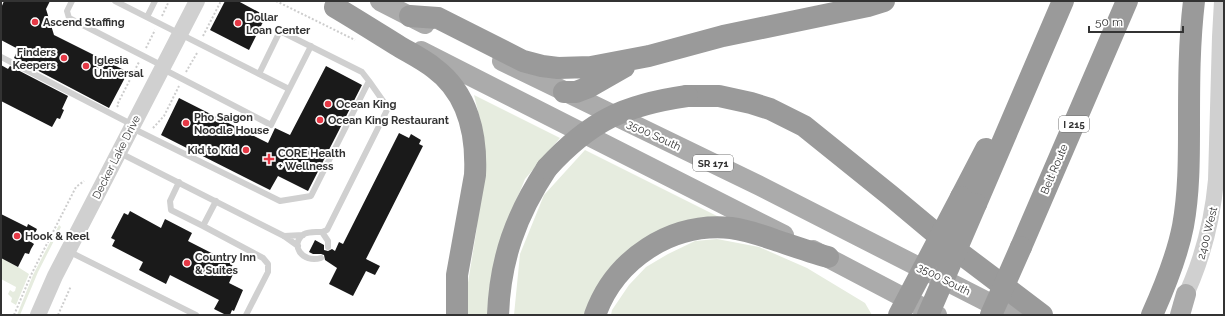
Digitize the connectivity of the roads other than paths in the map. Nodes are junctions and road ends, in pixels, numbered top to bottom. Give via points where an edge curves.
1 (72, 1) edge
2 (115, 1) edge
3 (155, 1) edge
4 (197, 1) edge
5 (380, 1) edge
6 (884, 1) edge
7 (1063, 1) edge
8 (1127, 1) edge
9 (1194, 1) edge
10 (1222, 1) edge
11 (329, 4) edge
12 (410, 16) junction
13 (147, 17) junction
14 (180, 34) junction
15 (311, 46) junction
16 (649, 56) junction
17 (1, 57) edge
18 (163, 67) junction
19 (259, 74) junction
20 (369, 82) junction
21 (289, 89) junction
22 (564, 92) junction
23 (132, 126) junction
24 (119, 152) junction
25 (179, 182) junction
26 (968, 200) junction
27 (216, 201) junction
28 (203, 226) junction
29 (322, 232) junction
30 (303, 234) junction
31 (284, 236) junction
32 (298, 246) junction
33 (328, 247) dead end
34 (68, 251) junction
35 (321, 258) dead end
36 (828, 258) junction
37 (1186, 294) junction
38 (38, 315) edge
39 (196, 315) edge
40 (246, 315) edge
41 (457, 315) edge
42 (498, 315) edge
43 (595, 315) edge
44 (899, 315) edge
45 (928, 315) edge
46 (937, 315) edge
47 (991, 315) edge
48 (1013, 315) edge
49 (1042, 315) edge
50 (1152, 315) edge
51 (1175, 315) edge
52 (1180, 315) edge

1 - 18 lane via 67,11 69,18
2 - 13 lane
3 - 13 lane
4 - 14 street, Decker Lake Drive
5 - 12 main road, 3500 South / SR 171
6 - 16 highway via 723,36
7 - 26 highway via 1028,82
8 - 47 highway, Belt Route / I 215, bridge
9 - 50 highway via 1189,58 1189,163 1186,205 1172,270
10 - 37 street, 2400 West via 1214,202 1204,249
11 - 36 main road, SR 171
11 - 41 highway via 434,68 451,85 464,105 474,137 476,162 457,275
12 - 16 highway via 438,18 523,61 542,66 591,67
12 - 22 main road, 3500 South / SR 171
13 - 14 lane
14 - 18 street, Decker Lake Drive
14 - 19 lane
15 - 19 lane via 280,31
15 - 20 lane via 362,72
15 - 21 lane
16 - 22 highway via 616,70 589,87 576,92
17 - 23 lane
18 - 21 lane via 272,125
18 - 23 street, Decker Lake Drive
19 - 21 lane
20 - 23 lane via 311,196 280,201
20 - 29 lane via 388,108 327,230
22 - 48 main road, 3500 South / SR 171 via 760,186
23 - 24 street, Decker Lake Drive
24 - 25 lane
24 - 34 street, Decker Lake Drive
25 - 27 lane
25 - 28 lane via 170,201 171,210
26 - 44 highway, bridge
26 - 45 highway, bridge
27 - 28 lane
27 - 31 lane
28 - 40 lane via 264,258 268,264 268,272
29 - 30 lane
29 - 33 lane via 328,241
30 - 31 lane
30 - 32 lane
31 - 32 lane
32 - 35 lane via 298,251 306,258
34 - 38 street, Decker Lake Drive
34 - 39 lane
36 - 43 highway via 744,230 718,227 691,230 652,245 629,263 610,284
36 - 46 main road, SR 171
37 - 51 street, 2400 West
37 - 52 main road
42 - 49 highway, bridge via 504,265 511,235 528,198 547,168 580,136 604,120 632,108 686,96 719,96 770,109 804,126 952,247

